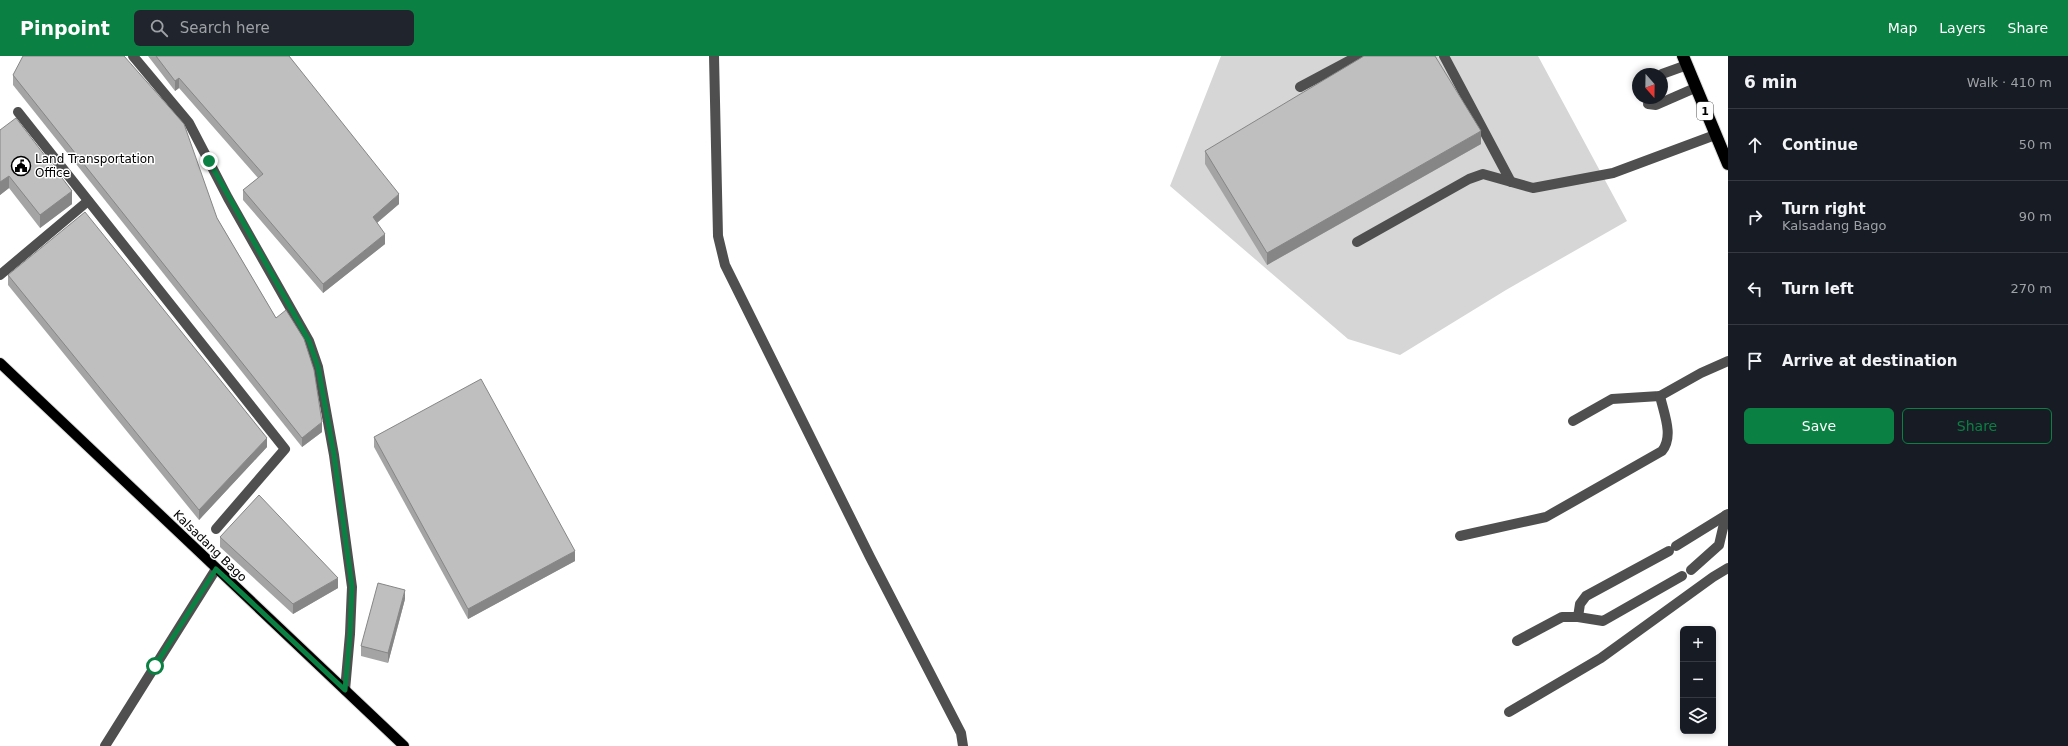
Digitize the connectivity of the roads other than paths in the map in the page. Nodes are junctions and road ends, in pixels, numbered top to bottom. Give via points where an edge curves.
1 (133, 56) edge
2 (714, 56) edge
3 (1358, 56) edge
4 (1444, 56) edge
5 (1685, 61) edge
6 (1668, 71) edge
7 (1300, 87) dead end
8 (1695, 88) junction
9 (1668, 100) edge
10 (1648, 104) dead end
11 (1658, 104) edge
12 (18, 112) dead end
13 (1715, 135) junction
14 (1728, 164) edge
15 (1511, 182) junction
16 (88, 201) junction
17 (1357, 242) dead end
18 (0, 275) edge
19 (1728, 361) edge
20 (0, 363) edge
21 (1660, 396) junction
22 (1573, 421) dead end
23 (1727, 514) edge
24 (216, 529) dead end
25 (1460, 536) dead end
26 (1728, 568) edge
27 (216, 569) junction
28 (1691, 570) dead end
29 (1682, 576) dead end
30 (1578, 617) junction
31 (1517, 641) dead end
32 (345, 690) junction
33 (1508, 712) dead end
34 (105, 746) edge
35 (404, 746) edge
36 (963, 746) edge

1 - 32 street via 189,123 228,198 309,341 318,367 334,455 352,587
2 - 36 street via 718,236 725,265 866,550 961,733
3 - 7 street
4 - 15 street
5 - 6 street
5 - 8 highway, 1
8 - 9 street
8 - 13 highway, 1
10 - 11 street
12 - 16 street
13 - 14 highway, 1
13 - 15 street via 1613,173 1533,188
15 - 17 street via 1483,174 1469,179
16 - 18 street
16 - 24 street via 285,449
19 - 21 street
20 - 27 main road, Kalsadang Bago
21 - 22 street via 1612,399
21 - 25 street via 1668,432 1668,444 1662,451 1546,517
23 - 28 street via 1719,545
23 - 30 street via 1672,549 1586,596 1580,604
26 - 33 street via 1601,658
27 - 32 main road, Kalsadang Bago
27 - 34 street
29 - 30 street via 1603,621
30 - 31 street via 1562,616
32 - 35 main road, Kalsadang Bago

